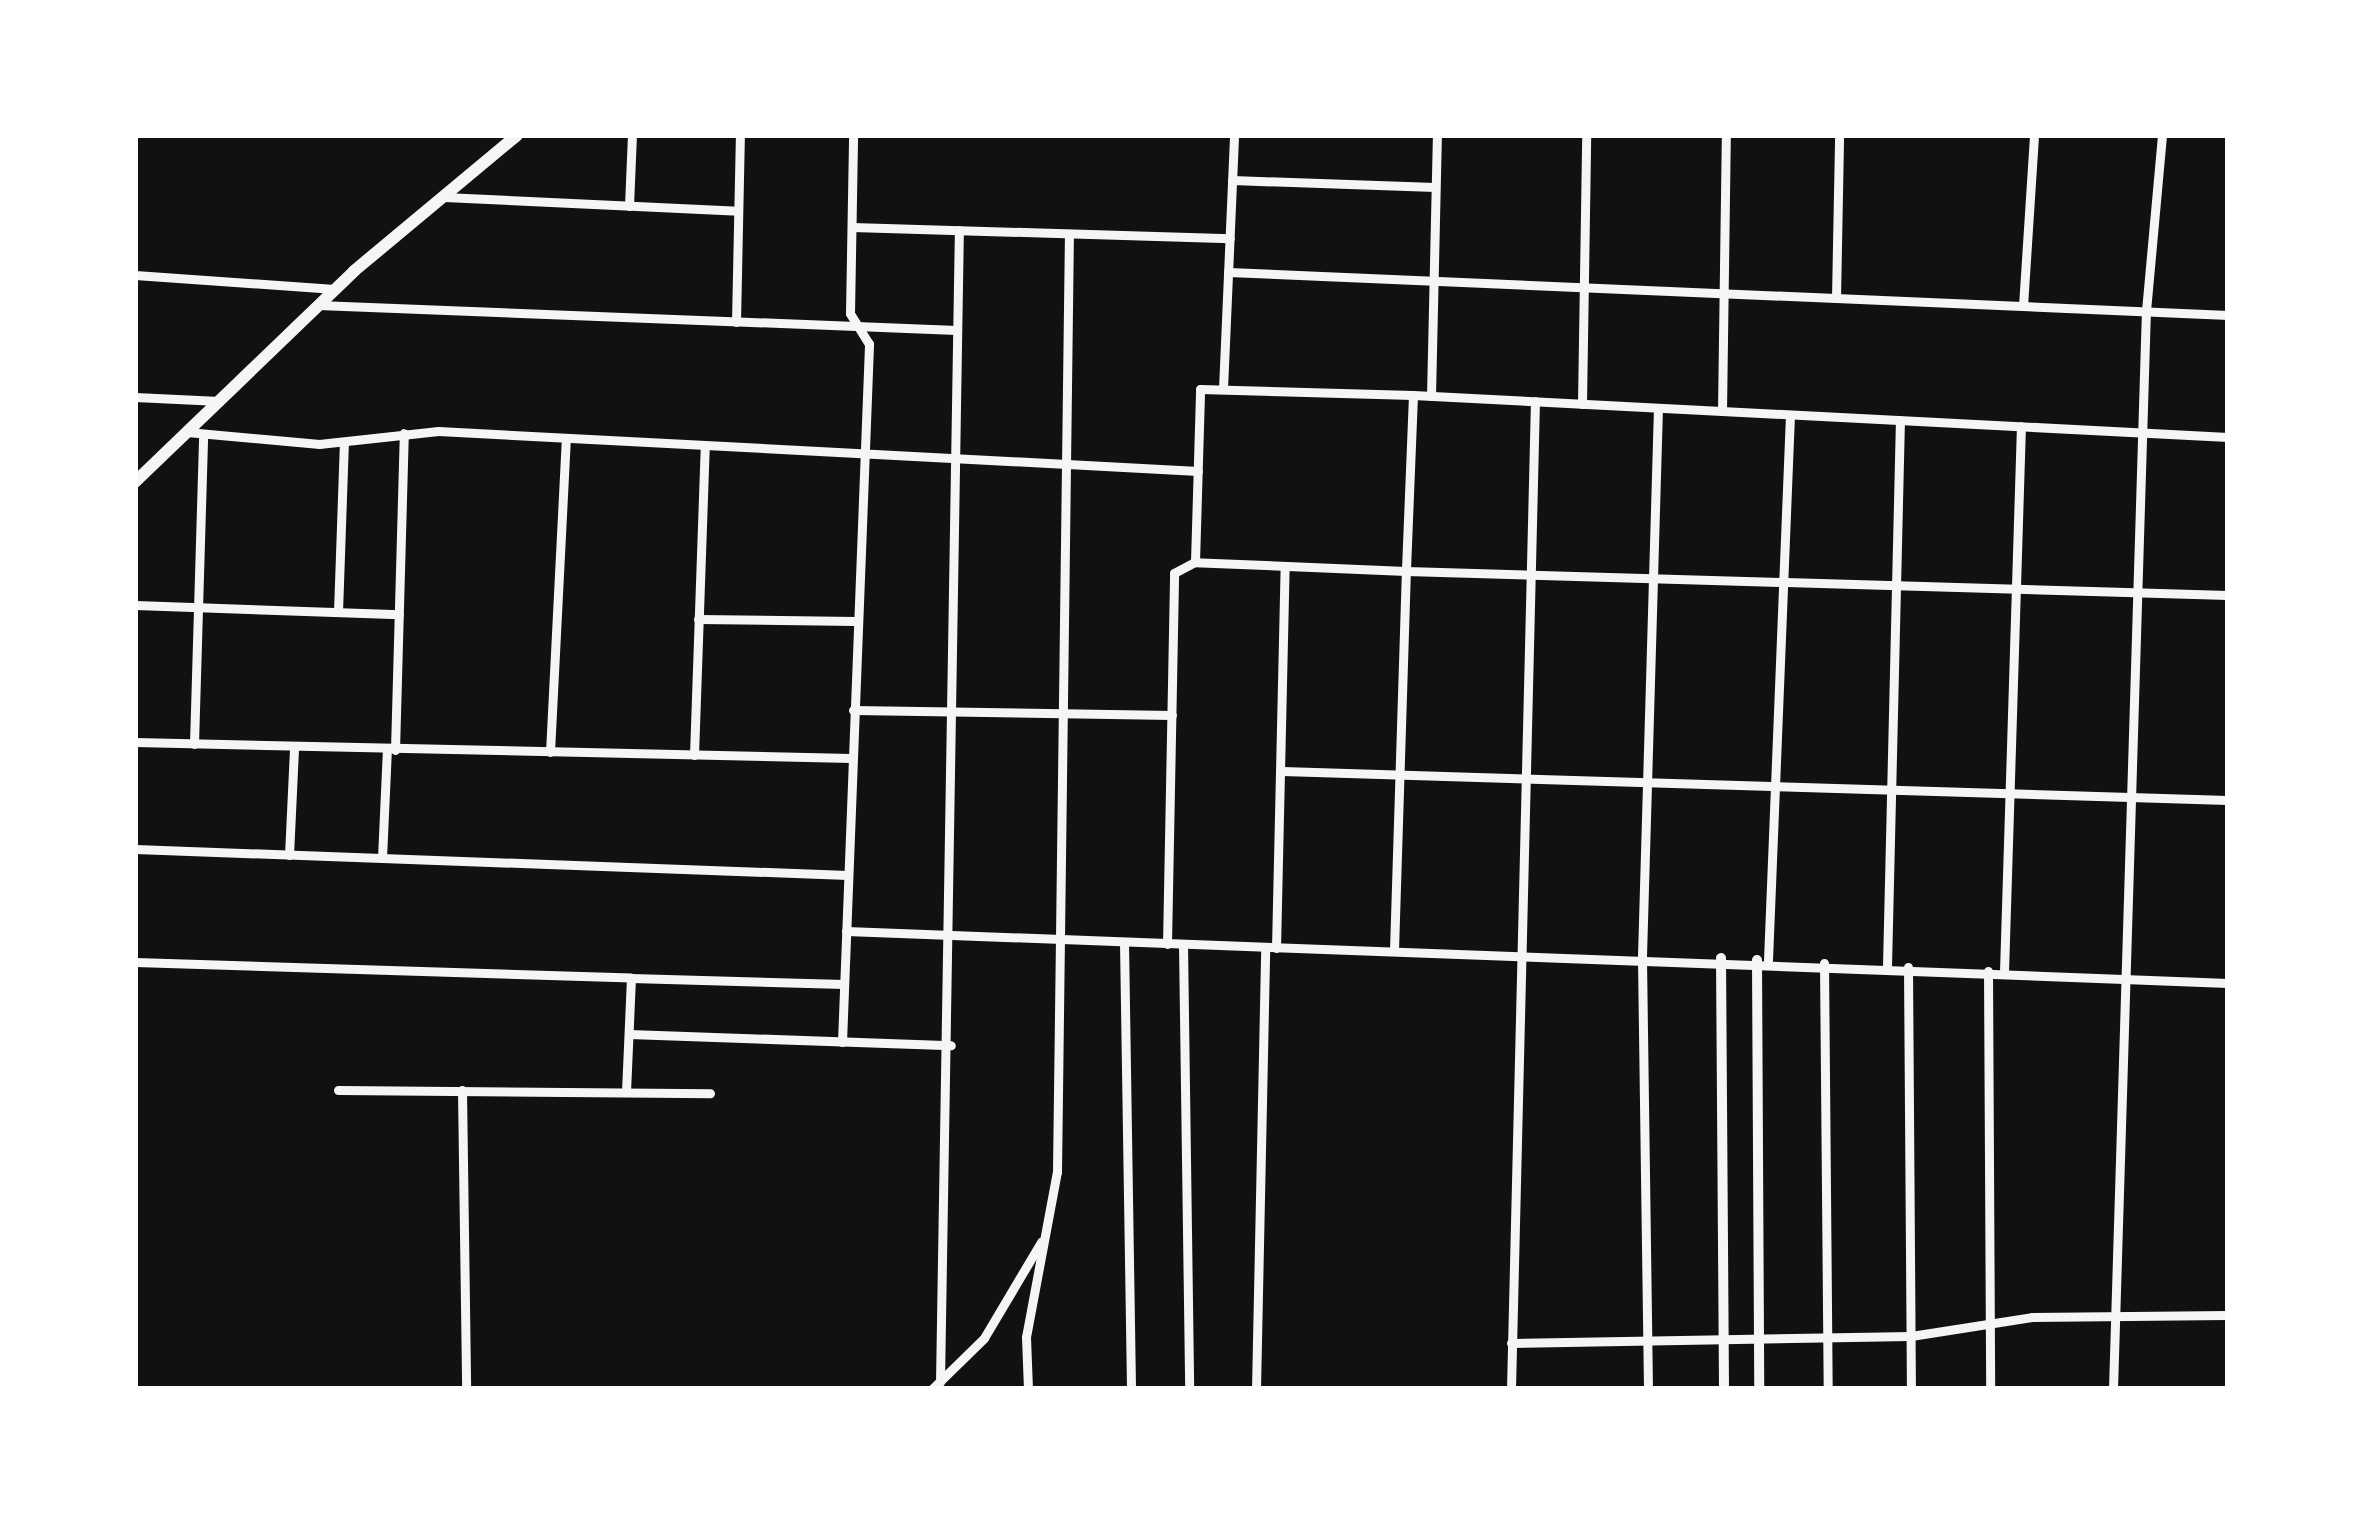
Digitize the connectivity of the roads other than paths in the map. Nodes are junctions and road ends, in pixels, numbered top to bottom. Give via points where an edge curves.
1 (517, 135) edge
2 (632, 135) edge
3 (740, 135) edge
4 (854, 135) edge
5 (1219, 135) edge
6 (1234, 135) edge
7 (1436, 135) edge
8 (1586, 135) edge
9 (1726, 135) edge
10 (1839, 135) edge
11 (2034, 135) edge
12 (2162, 135) edge
13 (1232, 180) junction
14 (1436, 187) junction
15 (443, 196) junction
16 (629, 206) junction
17 (738, 212) junction
18 (852, 227) junction
19 (959, 230) junction
20 (1070, 234) junction
21 (1230, 238) junction
22 (1228, 272) junction
23 (135, 274) edge
24 (1434, 281) junction
25 (1584, 288) junction
26 (335, 289) junction
27 (1724, 293) junction
28 (1836, 298) junction
29 (318, 305) junction
30 (2024, 306) junction
31 (2146, 311) junction
32 (2228, 315) edge
33 (736, 322) junction
34 (862, 328) junction
35 (957, 330) junction
36 (1223, 389) junction
37 (1413, 395) junction
38 (1431, 396) junction
39 (135, 397) edge
40 (219, 401) junction
41 (1535, 401) junction
42 (1582, 404) junction
43 (1658, 408) junction
44 (1722, 411) junction
45 (1790, 415) junction
46 (1900, 420) junction
47 (2021, 426) junction
48 (187, 432) junction
49 (2144, 432) junction
50 (203, 434) junction
51 (404, 434) junction
52 (2228, 437) edge
53 (566, 440) junction
54 (344, 443) junction
55 (706, 447) junction
56 (863, 454) junction
57 (955, 459) junction
58 (1066, 464) junction
59 (1198, 471) junction
60 (135, 482) edge
61 (1195, 562) junction
62 (1285, 566) junction
63 (1406, 571) junction
64 (1529, 575) junction
65 (1652, 579) junction
66 (1783, 583) junction
67 (1896, 586) junction
68 (2015, 590) junction
69 (2137, 594) junction
70 (2228, 596) edge
71 (135, 605) edge
72 (197, 607) junction
73 (338, 612) junction
74 (399, 614) junction
75 (698, 619) junction
76 (855, 622) junction
77 (853, 710) junction
78 (951, 711) junction
79 (1063, 713) junction
80 (1172, 715) junction
81 (135, 742) edge
82 (194, 744) junction
83 (293, 747) junction
84 (391, 750) junction
85 (550, 752) junction
86 (694, 754) junction
87 (851, 758) junction
88 (1282, 771) junction
89 (1400, 775) junction
90 (1524, 780) junction
91 (1644, 784) junction
92 (1775, 789) junction
93 (1891, 791) junction
94 (2009, 793) junction
95 (2129, 795) junction
96 (2228, 800) edge
97 (135, 849) edge
98 (289, 855) junction
99 (382, 858) junction
100 (848, 875) junction
101 (846, 931) junction
102 (954, 935) junction
103 (1060, 939) junction
104 (1124, 942) junction
105 (1167, 944) junction
106 (1184, 944) junction
107 (1271, 948) junction
108 (1394, 950) junction
109 (1520, 953) junction
110 (1642, 956) junction
111 (1721, 958) junction
112 (1762, 960) junction
113 (135, 962) edge
114 (1824, 963) junction
115 (1887, 966) junction
116 (1908, 967) junction
117 (1988, 971) junction
118 (2004, 972) junction
119 (631, 978) junction
120 (2122, 979) junction
121 (2228, 982) edge
122 (844, 984) junction
123 (629, 1034) junction
124 (842, 1042) junction
125 (951, 1045) junction
126 (338, 1090) dead end
127 (462, 1090) junction
128 (626, 1091) junction
129 (710, 1094) dead end
130 (1047, 1232) junction
131 (2114, 1315) junction
132 (2228, 1315) edge
133 (1989, 1332) junction
134 (1910, 1336) junction
135 (1758, 1338) junction
136 (1724, 1339) junction
137 (1828, 1339) junction
138 (1648, 1340) junction
139 (1511, 1343) junction
140 (936, 1385) edge
141 (466, 1389) edge
142 (1028, 1389) edge
143 (1131, 1389) edge
144 (1189, 1389) edge
145 (1256, 1389) edge
146 (1511, 1389) edge
147 (1648, 1389) edge
148 (1724, 1389) edge
149 (1759, 1389) edge
150 (1828, 1389) edge
151 (1911, 1389) edge
152 (1990, 1389) edge
153 (2113, 1389) edge

1 - 15 main road
2 - 16 street
3 - 17 street
4 - 18 street
5 - 6 street
6 - 13 street
7 - 14 street
8 - 25 street
9 - 27 street
10 - 28 street
11 - 30 street
12 - 31 street
13 - 14 street
13 - 21 street
14 - 24 street
15 - 16 street
15 - 26 main road
16 - 17 street
17 - 33 street
18 - 19 street
18 - 34 street via 850,313
19 - 20 street
19 - 35 street
20 - 21 street
20 - 58 street
21 - 22 street
22 - 24 street
22 - 36 street
23 - 26 street
24 - 25 street
24 - 38 street
25 - 27 street
25 - 42 street
26 - 29 main road
27 - 28 street
27 - 44 street
28 - 30 street
29 - 33 street
29 - 40 main road
30 - 31 street
31 - 32 street
31 - 49 street
33 - 34 street
34 - 35 street
34 - 56 street
35 - 57 street
36 - 37 street
36 - 59 street via 1200,388
37 - 38 street
37 - 63 street
38 - 41 street
39 - 40 street
40 - 48 main road
41 - 42 street
41 - 64 street
42 - 43 street
43 - 44 street
43 - 65 street
44 - 45 street
45 - 46 street
45 - 66 street
46 - 47 street
46 - 67 street
47 - 49 street
47 - 68 street
48 - 50 street
48 - 60 main road
49 - 52 street
49 - 69 street
50 - 54 street
50 - 72 street
51 - 53 street
51 - 54 street
51 - 74 street
53 - 55 street
53 - 85 street
54 - 73 street
55 - 56 street
55 - 75 street
56 - 57 street
56 - 76 street
57 - 58 street
57 - 78 street
58 - 59 street
58 - 79 street
59 - 61 street
61 - 62 street
61 - 80 street via 1174,573
62 - 63 street
62 - 88 street
63 - 64 street
63 - 89 street
64 - 65 street
64 - 90 street
65 - 66 street
65 - 91 street
66 - 67 street
66 - 92 street
67 - 68 street
67 - 93 street
68 - 69 street
68 - 94 street
69 - 70 street
69 - 95 street
71 - 72 street
72 - 73 street
72 - 82 street
73 - 74 street
74 - 84 street
75 - 76 street
75 - 86 street
76 - 77 street
77 - 78 street
77 - 87 street
78 - 79 street
78 - 102 street
79 - 80 street
79 - 103 street
80 - 105 street
81 - 82 street
82 - 83 street
83 - 84 street
83 - 98 street
84 - 85 street
84 - 99 street
85 - 86 street
86 - 87 street
87 - 100 street
88 - 89 street
88 - 107 street
89 - 90 street
89 - 108 street
90 - 91 street
90 - 109 street
91 - 92 street
91 - 110 street
92 - 93 street
92 - 112 street
93 - 94 street
93 - 115 street
94 - 95 street
94 - 118 street
95 - 96 street
95 - 120 street
97 - 98 street
98 - 99 street
99 - 100 street
100 - 101 street
101 - 102 street
101 - 122 street
102 - 103 street
102 - 125 street
103 - 104 street
103 - 130 street
104 - 105 street
104 - 143 street
105 - 106 street
106 - 107 street
106 - 144 street
107 - 108 street
107 - 145 street
108 - 109 street
109 - 110 street
109 - 139 street
110 - 111 street
110 - 138 street
111 - 112 street
111 - 136 street
112 - 114 street
112 - 135 street
113 - 119 street
114 - 115 street
114 - 137 street
115 - 116 street
116 - 117 street
116 - 134 street
117 - 118 street
117 - 133 street
118 - 120 street
119 - 122 street
119 - 123 street
120 - 121 street
120 - 131 street
122 - 124 street
123 - 124 street
123 - 128 street
124 - 125 street
125 - 140 street
126 - 127 street
127 - 128 street
127 - 141 street
128 - 129 street
130 - 140 street via 984,1338
130 - 142 street
131 - 132 street
131 - 133 street via 2032,1317
131 - 153 street
133 - 134 street
133 - 152 street
134 - 137 street
134 - 151 street
135 - 136 street
135 - 137 street
135 - 149 street
136 - 138 street
136 - 148 street
137 - 150 street
138 - 139 street
138 - 147 street
139 - 146 street

